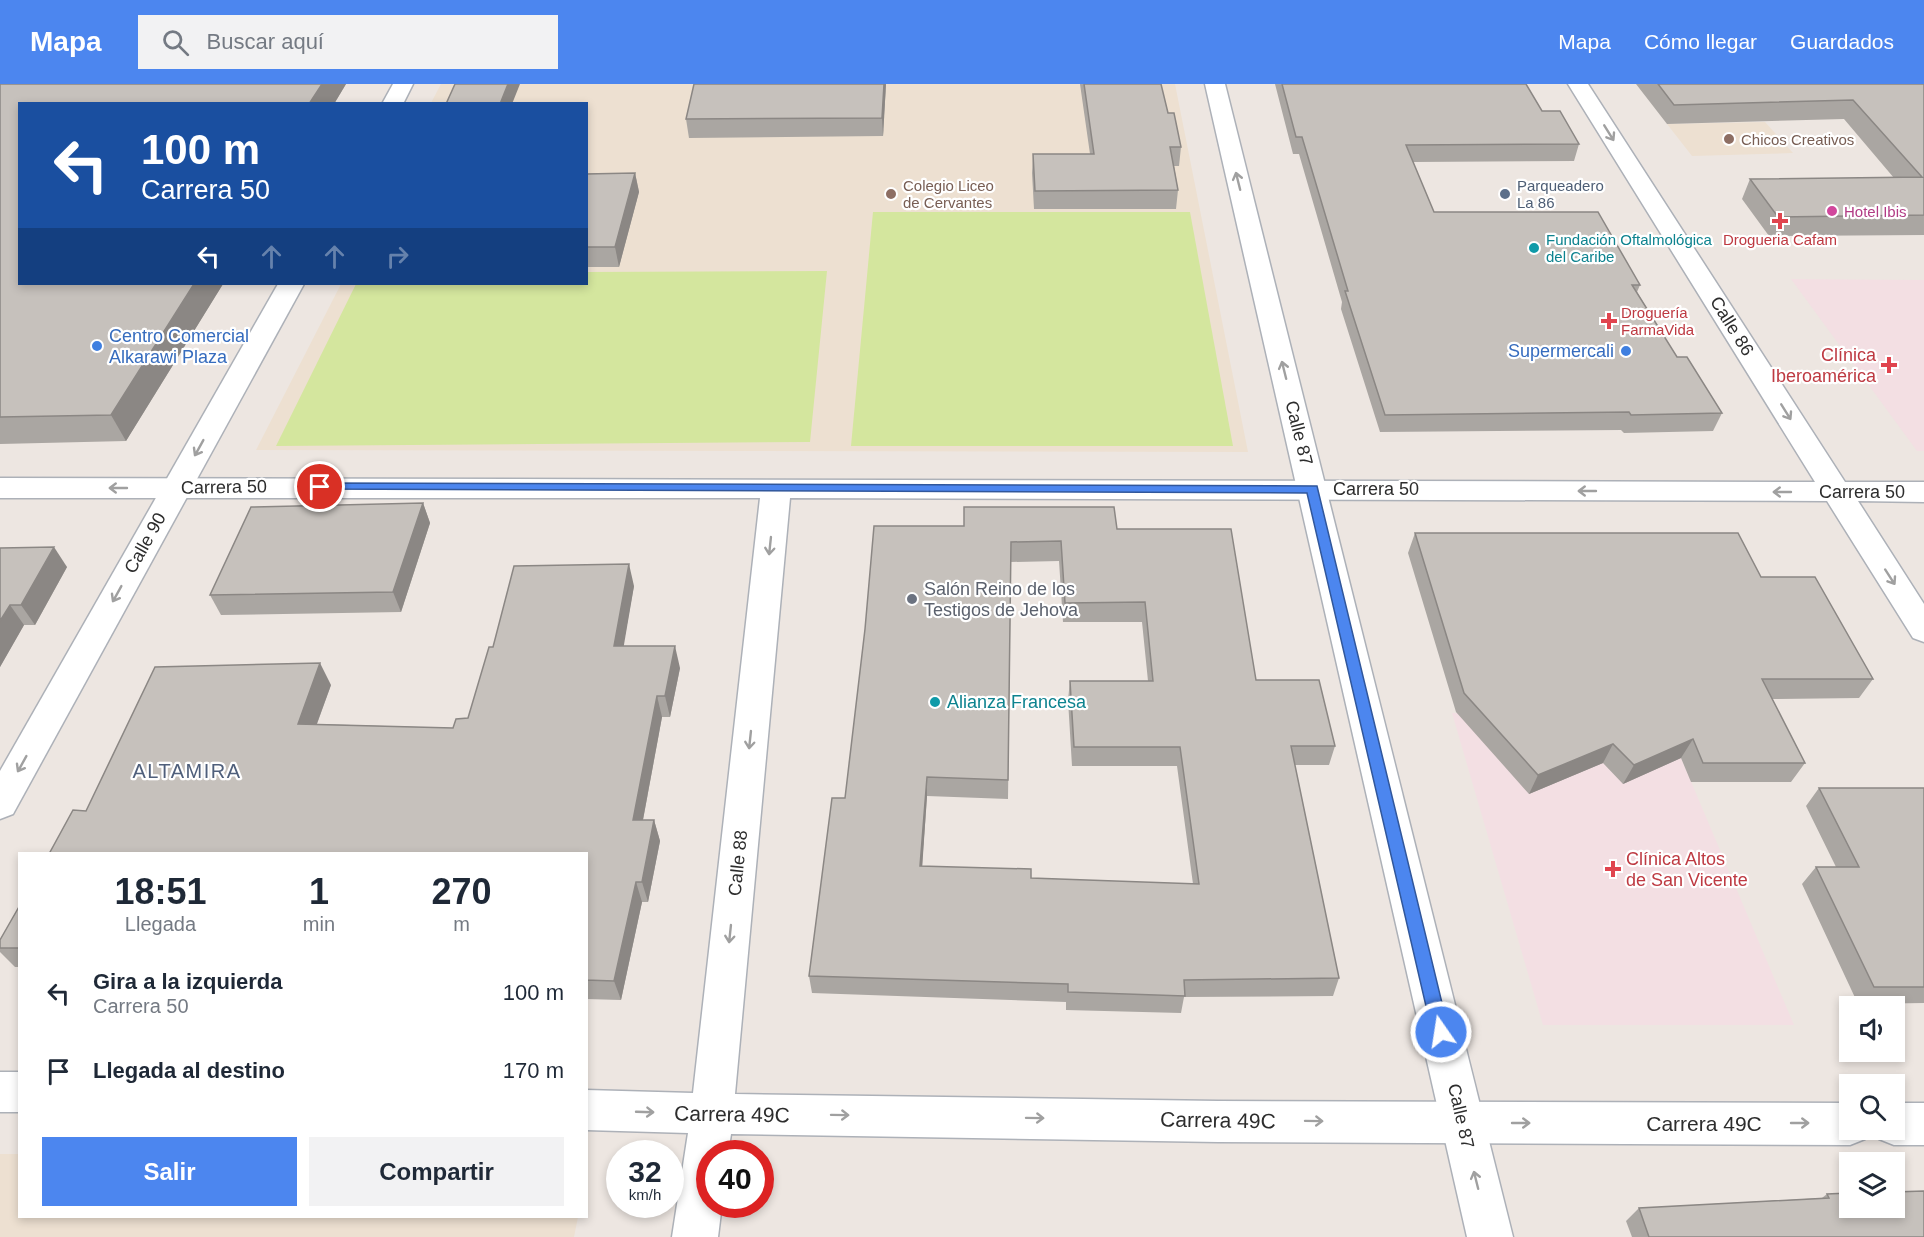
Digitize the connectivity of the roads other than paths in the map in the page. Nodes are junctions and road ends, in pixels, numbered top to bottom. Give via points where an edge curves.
1 (403, 84) edge
2 (1215, 84) edge
3 (1578, 84) edge
4 (393, 102) edge
5 (290, 285) edge
6 (0, 488) edge
7 (176, 488) junction
8 (776, 488) junction
9 (1312, 489) junction
10 (1924, 492) edge
11 (1836, 493) junction
12 (1924, 630) edge
13 (0, 804) edge
14 (0, 1092) edge
15 (18, 1092) edge
16 (588, 1110) edge
17 (712, 1114) junction
18 (1462, 1123) junction
19 (1839, 1124) edge
20 (1905, 1124) edge
21 (1924, 1124) edge
22 (695, 1237) edge
23 (1490, 1237) edge

1 - 4 street
9 -> 2 street, Calle 87
3 -> 11 street, Calle 86
5 -> 7 street, Calle 90
7 -> 6 street, Carrera 50
7 - 8 street, Carrera 50
7 -> 13 street, Calle 90
8 - 9 street, Carrera 50
8 -> 17 street, Calle 88
11 -> 9 street, Carrera 50
9 - 18 street, Calle 87
10 - 11 street, Carrera 50
11 -> 12 street, Calle 86
14 - 15 street
16 -> 17 street, Carrera 49C
17 -> 18 street, Carrera 49C
17 - 22 street, Calle 88
18 -> 19 street, Carrera 49C
23 -> 18 street, Calle 87
20 - 21 street

